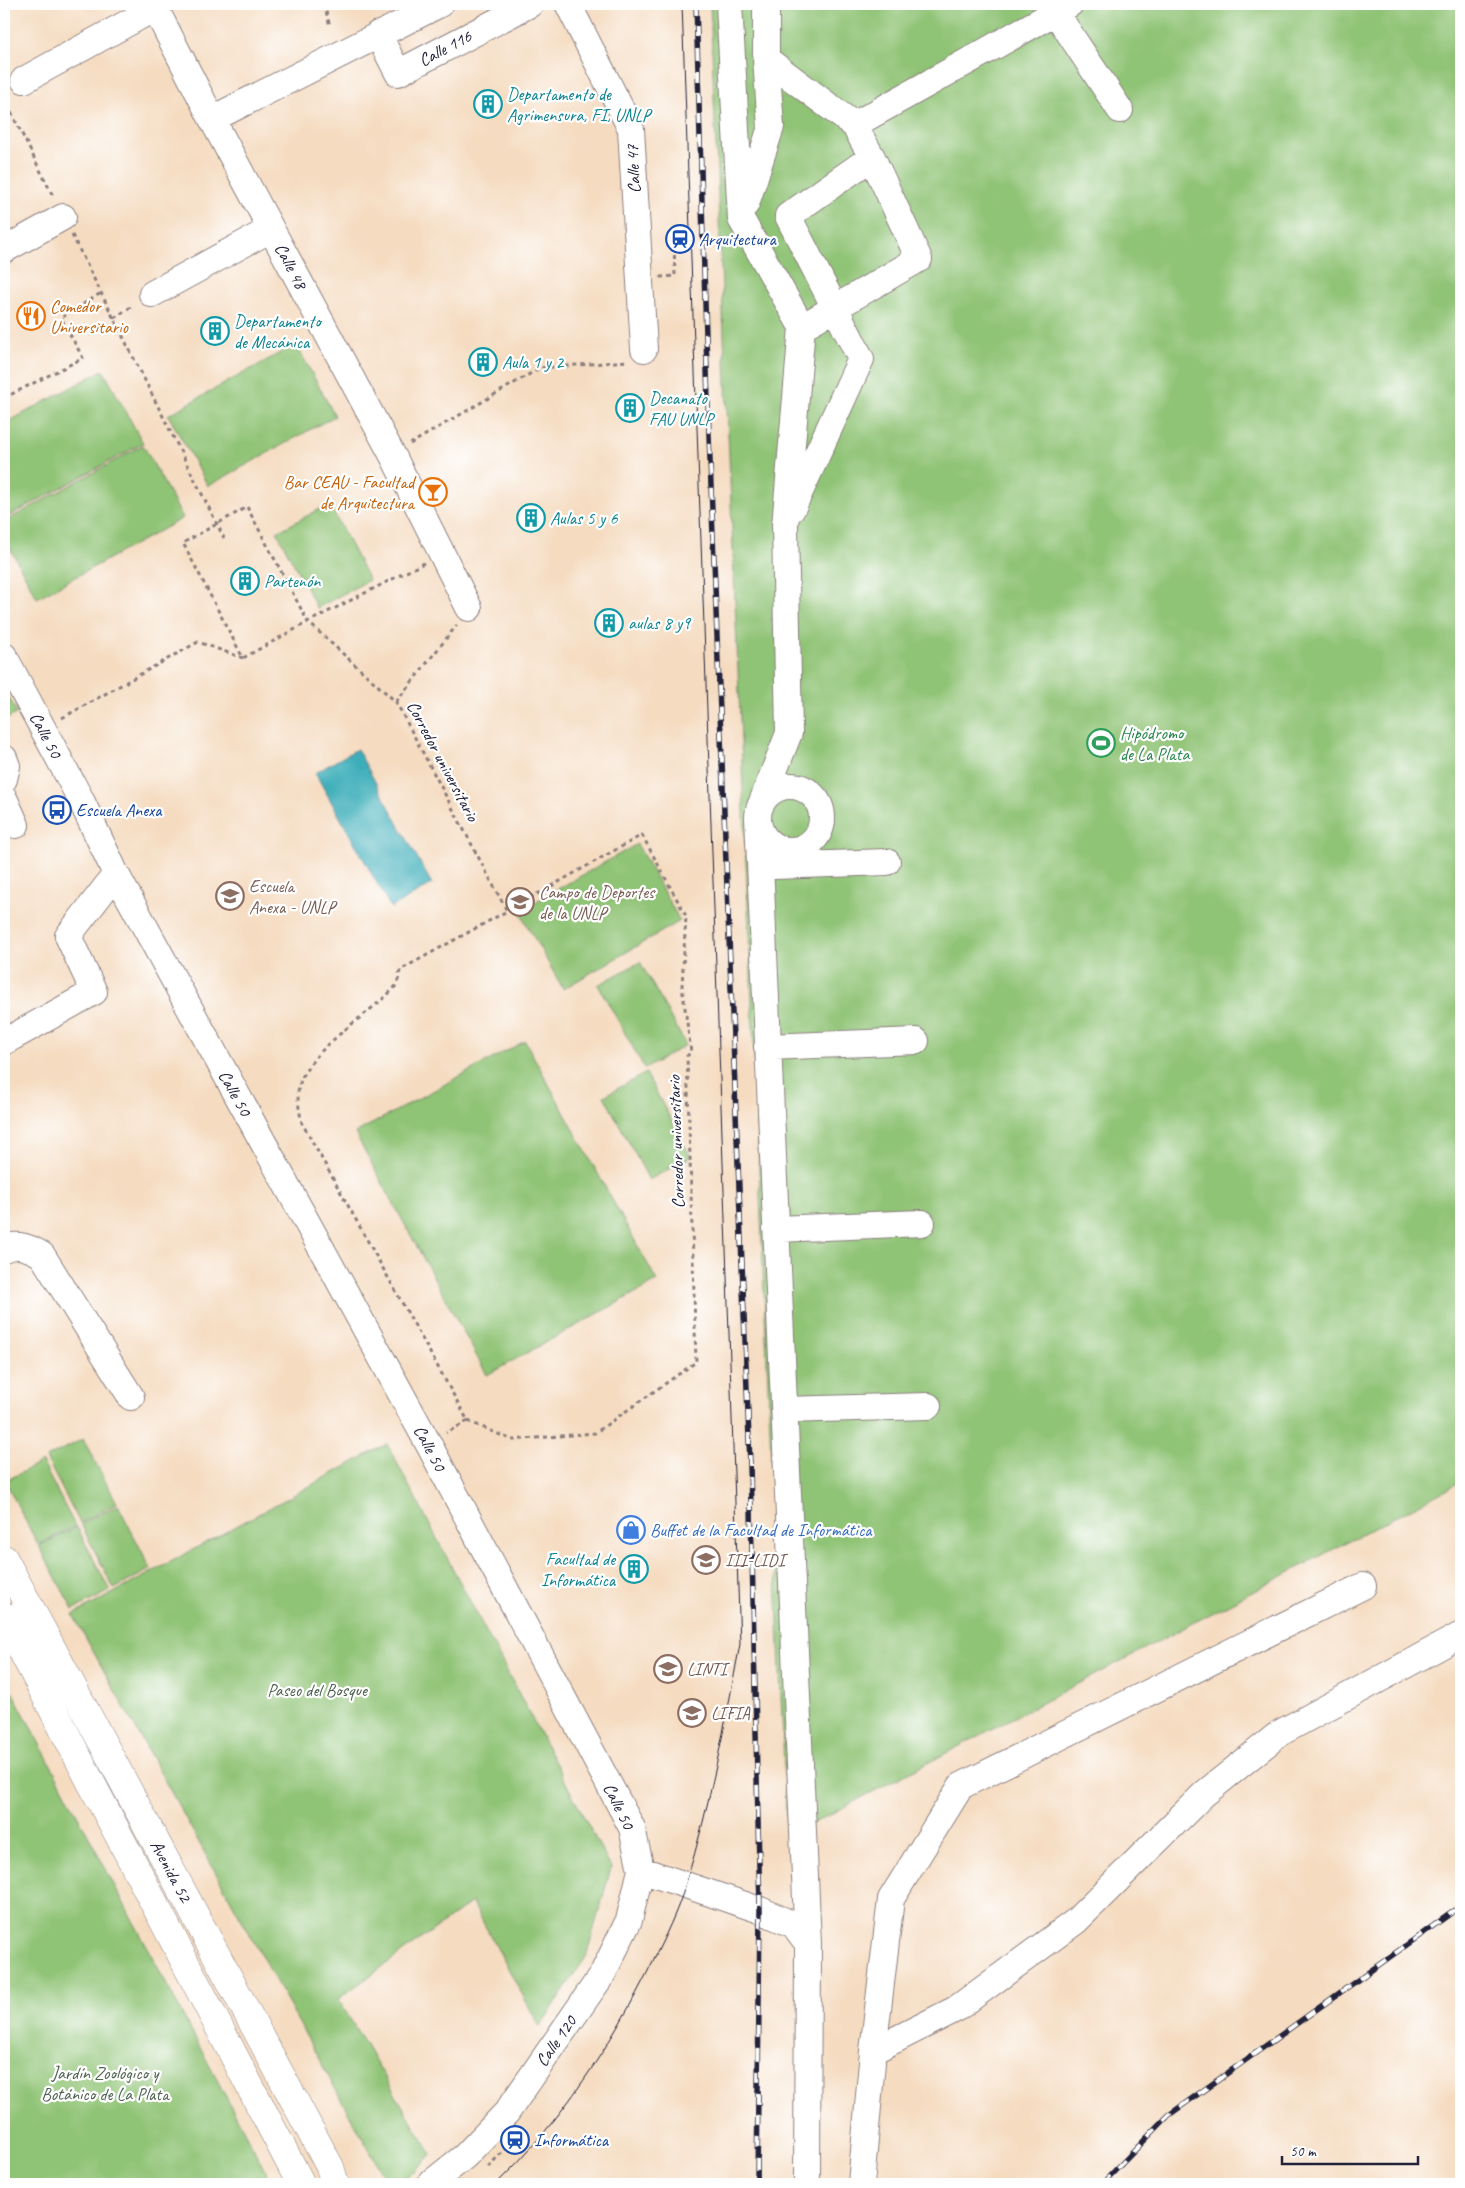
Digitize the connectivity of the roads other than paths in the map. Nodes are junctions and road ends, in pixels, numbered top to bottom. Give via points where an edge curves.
1 (440, 4) edge
2 (530, 4) edge
3 (568, 4) edge
4 (729, 4) edge
5 (766, 4) edge
6 (154, 6) edge
7 (1058, 7) edge
8 (378, 34) junction
9 (766, 59) junction
10 (24, 80) dead end
11 (1120, 110) dead end
12 (212, 118) junction
13 (854, 125) junction
14 (872, 157) junction
15 (63, 217) road end
16 (741, 219) junction
17 (271, 229) junction
18 (4, 250) edge
19 (152, 294) dead end
20 (836, 308) junction
21 (802, 327) junction
22 (640, 355) road end
23 (785, 526) junction
24 (470, 608) road end
25 (4, 656) edge
26 (4, 758) edge
27 (776, 767) junction
28 (4, 779) edge
29 (806, 790) junction
30 (4, 798) edge
31 (759, 813) junction
32 (16, 825) dead end
33 (887, 862) dead end
34 (760, 867) junction
35 (116, 874) junction
36 (916, 1041) dead end
37 (4, 1042) edge
38 (767, 1047) junction
39 (922, 1223) dead end
40 (776, 1229) junction
41 (4, 1249) edge
42 (130, 1397) dead end
43 (928, 1406) dead end
44 (784, 1410) junction
45 (4, 1559) edge
46 (1363, 1586) dead end
47 (4, 1616) edge
48 (1459, 1636) dead end
49 (641, 1870) junction
50 (808, 1944) junction
51 (873, 2051) junction
52 (302, 2184) edge
53 (335, 2184) edge
54 (430, 2184) edge
55 (807, 2184) edge
56 (861, 2184) edge

1 - 8 street
2 - 8 street, Calle 116 via 398,73
3 - 22 street, Calle 47 via 631,129 640,278
4 - 16 street
5 - 9 street
6 - 10 street
6 - 12 street, Calle 48
7 - 11 street
7 - 13 street
8 - 12 street
9 - 13 street
9 - 16 street via 771,127
12 - 17 street, Calle 48
13 - 14 street
14 - 20 street via 788,216
14 - 20 street via 919,259
15 - 18 street
16 - 21 street
17 - 19 street
17 - 24 street, Calle 48 via 392,454
20 - 21 street
20 - 23 street via 861,359
21 - 23 street
23 - 27 street via 789,733
25 - 35 street, Calle 50 via 80,798
26 - 28 street via 7,766
27 - 29 street
27 - 31 street
29 - 31 street via 796,786 774,790
29 - 31 street via 818,802 823,818 821,828 810,844 791,850 777,847 760,829
30 - 32 street
31 - 34 street
33 - 34 street
34 - 38 street
35 - 37 street via 68,936 94,992
35 - 49 street, Calle 50 via 428,1443 632,1828
36 - 38 street
38 - 40 street
39 - 40 street
40 - 44 street
41 - 42 street via 21,1246 42,1255
43 - 44 street
44 - 50 street
45 - 53 main road, Avenida 52 via 325,2158
46 - 51 street via 961,1786 891,1899
47 - 52 main road, Avenida 52
48 - 51 street via 1280,1733 1204,1794 1076,1921 956,2009
49 - 50 street via 760,1910 794,1925
49 - 54 street, Calle 120 via 629,1920 602,1975 508,2112 465,2156
50 - 55 street
51 - 56 street

